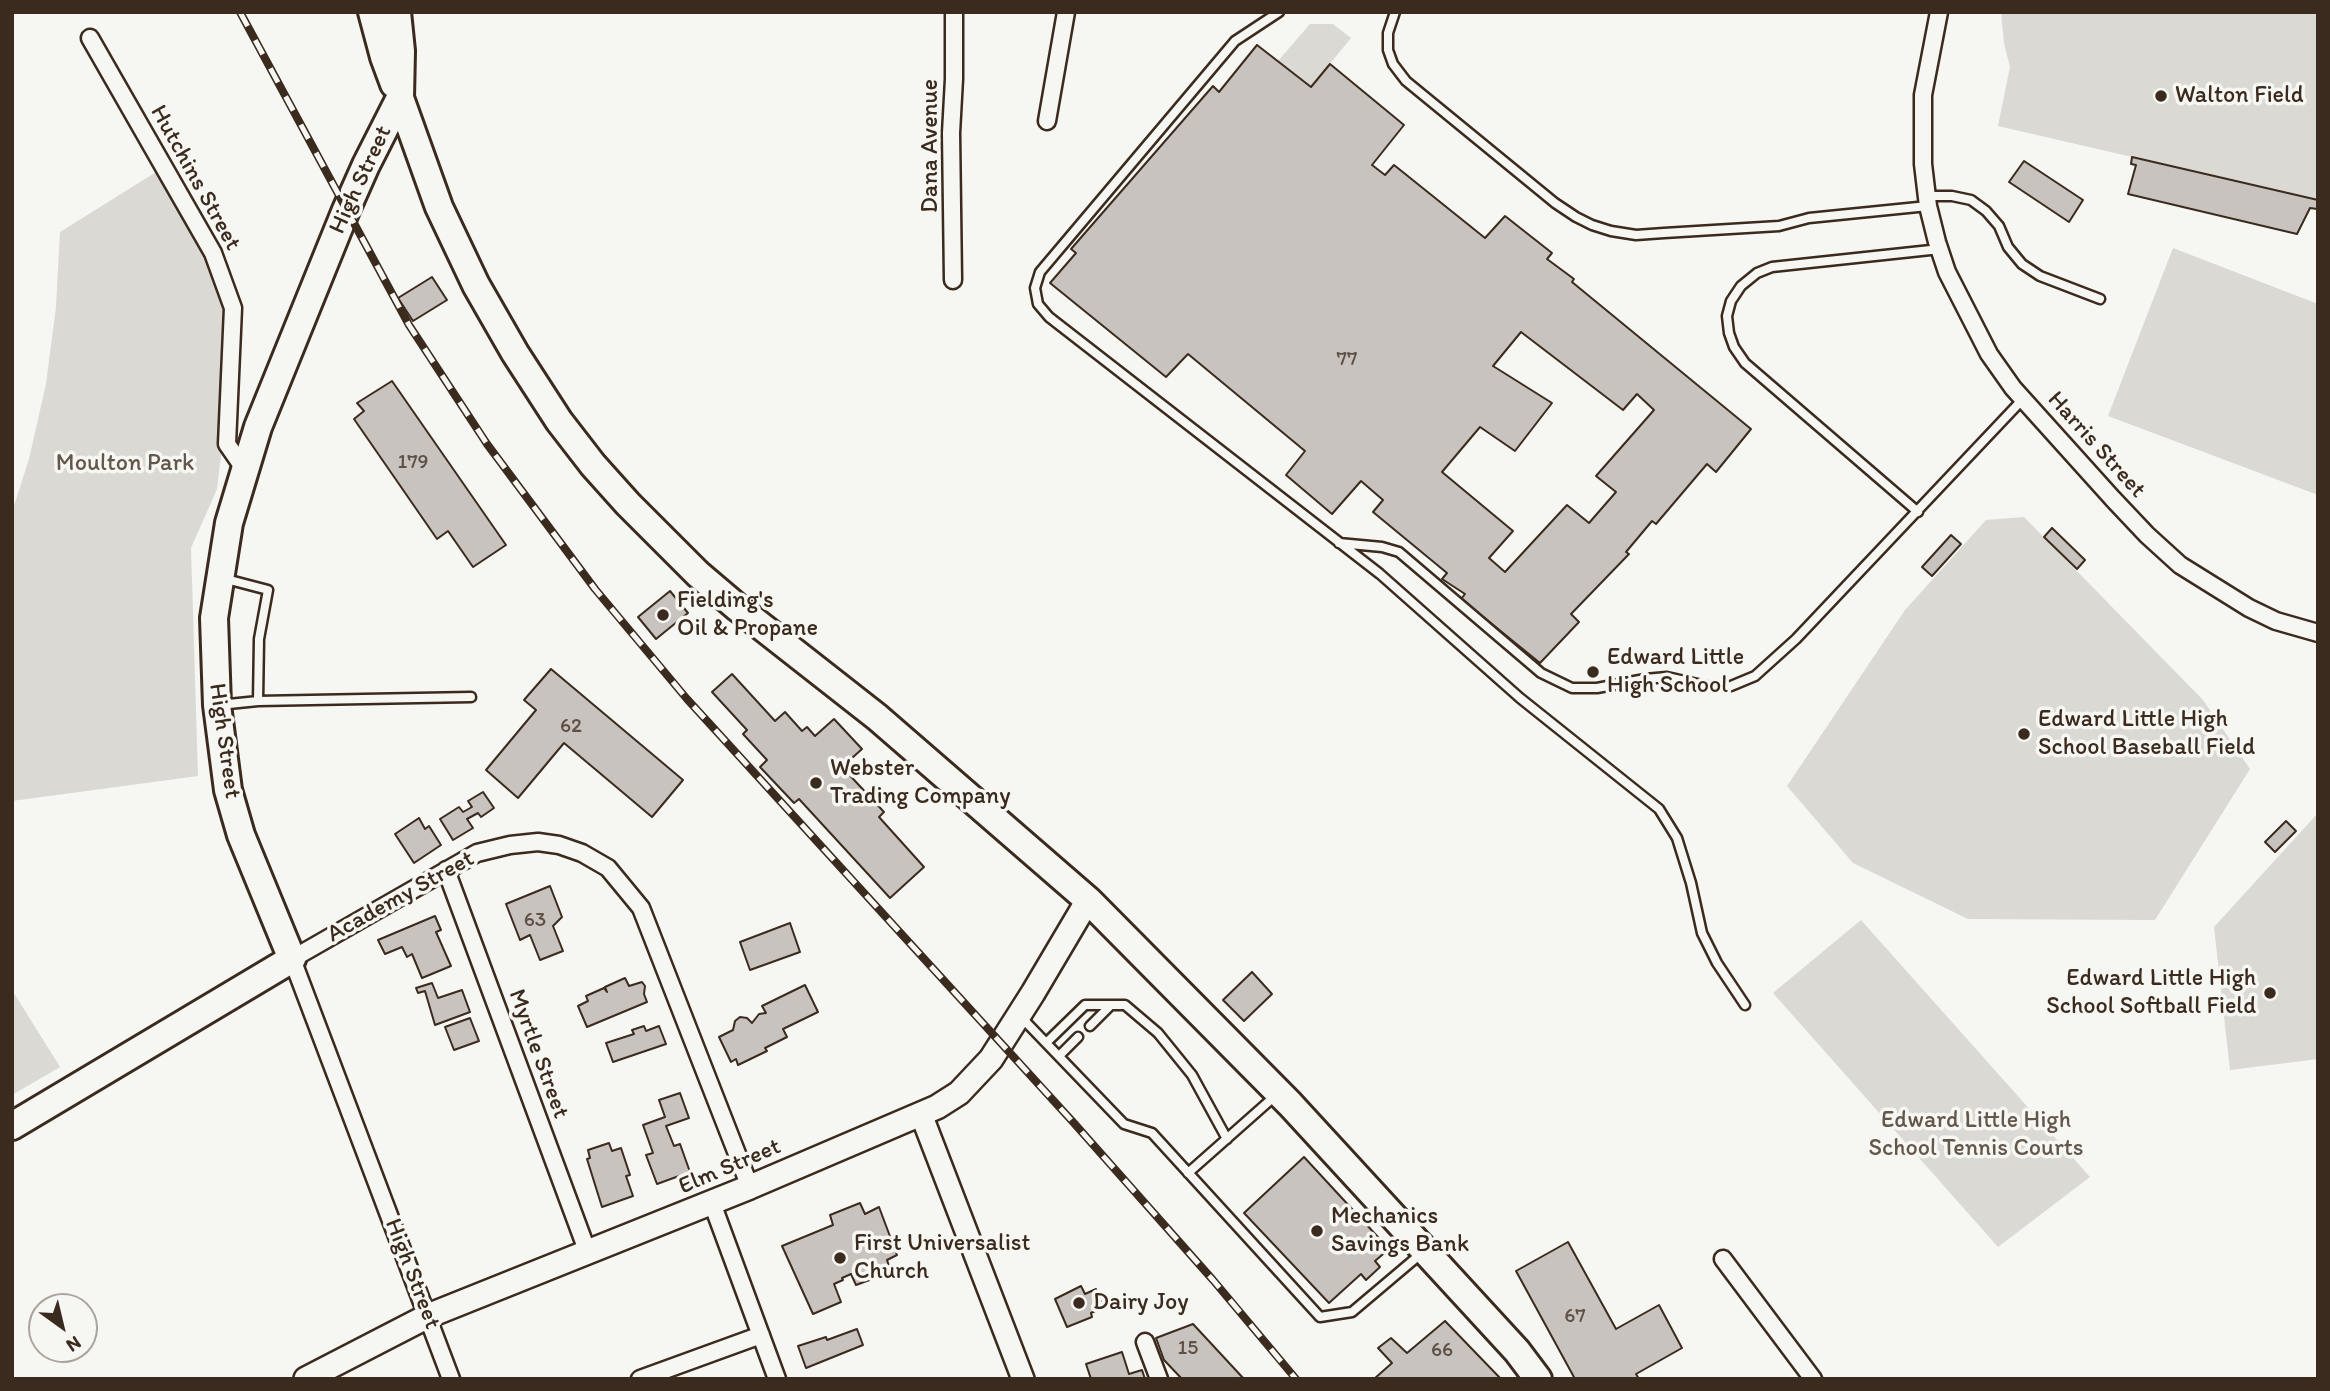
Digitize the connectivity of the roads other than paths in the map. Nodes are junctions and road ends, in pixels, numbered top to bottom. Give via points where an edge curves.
1 (372, 12) edge
2 (397, 12) edge
3 (954, 12) edge
4 (1066, 12) edge
5 (1279, 12) edge
6 (1395, 12) edge
7 (1939, 12) edge
8 (90, 38) dead end
9 (400, 98) junction
10 (1047, 121) dead end
11 (1928, 201) junction
12 (1940, 249) junction
13 (953, 280) dead end
14 (2100, 299) dead end
15 (2023, 398) junction
16 (245, 470) junction
17 (1918, 512) junction
18 (1339, 543) junction
19 (219, 577) junction
20 (2318, 633) edge
21 (471, 696) dead end
22 (258, 702) junction
23 (216, 705) junction
24 (446, 870) junction
25 (1088, 900) junction
26 (292, 959) junction
27 (1745, 1005) dead end
28 (1109, 1007) junction
29 (1019, 1016) junction
30 (1090, 1026) dead end
31 (1078, 1037) dead end
32 (1046, 1042) junction
33 (1059, 1056) junction
34 (1279, 1093) junction
35 (921, 1114) junction
36 (12, 1126) edge
37 (1227, 1139) junction
38 (1188, 1173) junction
39 (750, 1187) junction
40 (712, 1203) junction
41 (1425, 1250) junction
42 (588, 1254) junction
43 (1723, 1259) dead end
44 (428, 1316) junction
45 (761, 1335) junction
46 (1145, 1342) dead end
47 (306, 1379) edge
48 (451, 1379) edge
49 (640, 1379) edge
50 (776, 1379) edge
51 (1023, 1379) edge
52 (1158, 1379) edge
53 (1538, 1379) edge
54 (1813, 1379) edge

1 - 9 main road
2 - 9 main road
3 - 13 street, Dana Avenue
4 - 10 street
5 - 18 lane via 1235,41 1040,272 1035,288 1038,304 1049,317
6 - 11 lane via 1388,50 1406,81 1576,217 1611,231 1636,234 1779,226
7 - 11 street, Harris Street via 1923,95
8 - 16 street, Hutchins Street via 213,253 233,308 227,444
9 - 16 main road, High Street via 346,210
9 - 25 main road via 439,207 476,285 551,410 593,465 698,574 877,717
11 - 12 street, Harris Street
11 - 14 lane via 1952,195 1971,200 1999,226 2022,264 2039,276
12 - 15 street, Harris Street via 1973,326
12 - 17 lane via 1772,267 1741,286 1727,316 1734,347 1745,363
15 - 17 lane
15 - 20 street, Harris Street via 2121,508 2180,565 2249,608
16 - 19 main road, High Street
17 - 18 lane via 1773,662 1731,686 1710,687 1667,677 1572,688 1541,673 1399,552
18 - 27 lane via 1659,809 1676,838 1702,933
19 - 22 lane via 268,590 259,639
19 - 23 main road, High Street via 214,618
21 - 22 lane
22 - 23 lane
23 - 26 main road, High Street via 228,790 241,835
24 - 26 street, Academy Street
24 - 39 street, Academy Street via 492,848 538,842 582,853 608,868 641,908
24 - 42 street, Myrtle Street
25 - 29 main road, Elm Street
25 - 34 main road
26 - 36 main road, Academy Street
26 - 44 street, High Street
28 - 30 lane
28 - 32 lane via 1085,1005
28 - 37 lane via 1125,1005 1158,1033 1192,1074
29 - 32 lane
29 - 35 main road, Elm Street via 975,1078
31 - 33 lane
32 - 33 lane
33 - 38 lane via 1124,1124 1152,1133
34 - 37 lane
34 - 41 main road
35 - 39 main road, Elm Street
35 - 51 street
37 - 38 lane
38 - 41 lane via 1320,1317 1352,1312
39 - 40 main road, Elm Street
40 - 42 main road, Elm Street
40 - 45 street
41 - 53 main road
42 - 44 main road, Elm Street
43 - 54 street
44 - 47 main road, Elm Street
44 - 48 street, High Street
45 - 49 street
45 - 50 street
46 - 52 street

